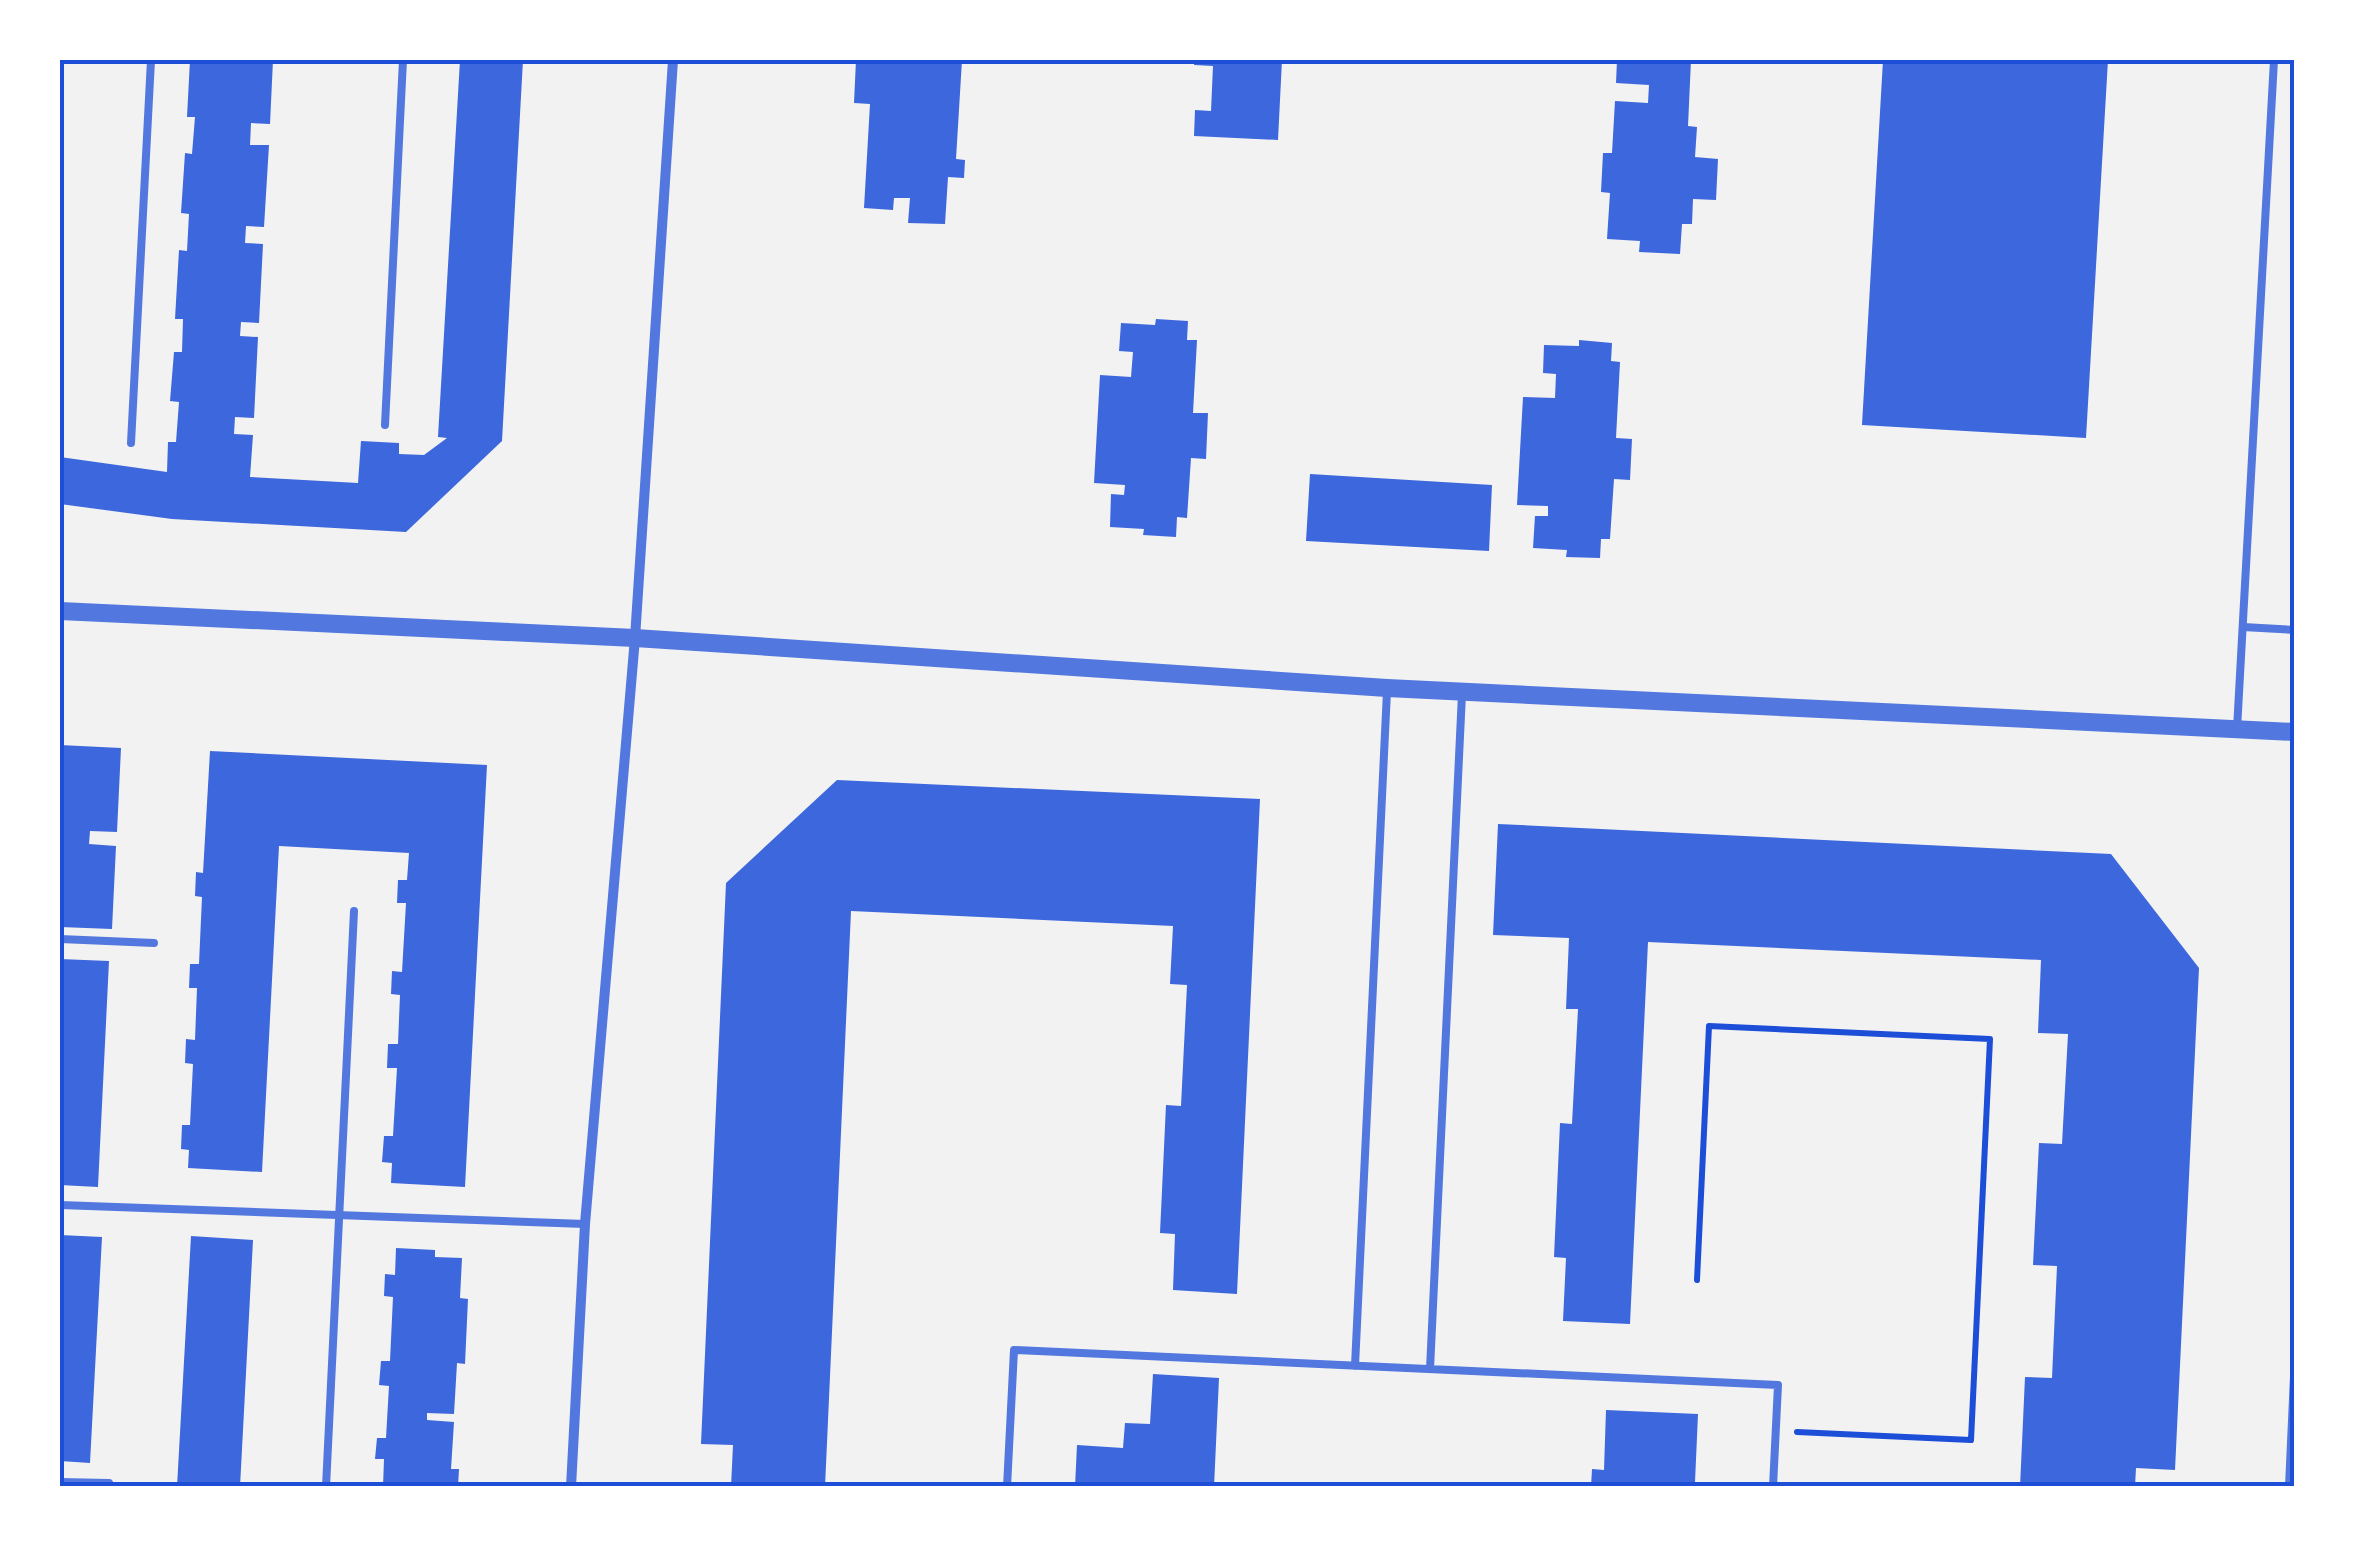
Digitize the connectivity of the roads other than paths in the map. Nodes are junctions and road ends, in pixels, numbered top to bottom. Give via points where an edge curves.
1 (151, 60) edge
2 (404, 60) edge
3 (673, 60) edge
4 (2274, 60) edge
5 (385, 425) dead end
6 (132, 444) dead end
7 (60, 611) edge
8 (2243, 627) junction
9 (2295, 630) edge
10 (635, 638) junction
11 (1387, 688) junction
12 (1462, 691) junction
13 (2236, 729) junction
14 (2295, 732) edge
15 (354, 912) dead end
16 (60, 939) edge
17 (154, 942) dead end
18 (60, 1205) edge
19 (340, 1215) junction
20 (585, 1224) junction
21 (1355, 1366) junction
22 (1430, 1369) junction
23 (2295, 1376) edge
24 (60, 1482) edge
25 (109, 1484) dead end
26 (326, 1487) edge
27 (571, 1487) edge
28 (1007, 1487) edge
29 (1773, 1487) edge
30 (2290, 1487) edge

1 - 6 lane
2 - 5 lane
3 - 10 street
4 - 8 lane
7 - 10 street
8 - 9 lane
8 - 13 lane
10 - 11 street
10 - 20 street
11 - 12 street
11 - 21 lane
12 - 13 street
12 - 22 lane
13 - 14 street
15 - 19 lane
16 - 17 lane
18 - 19 lane
19 - 20 lane
19 - 26 lane
20 - 27 street
21 - 22 lane
21 - 28 lane via 1014,1350
22 - 29 lane via 1778,1386
23 - 30 street
24 - 25 lane

